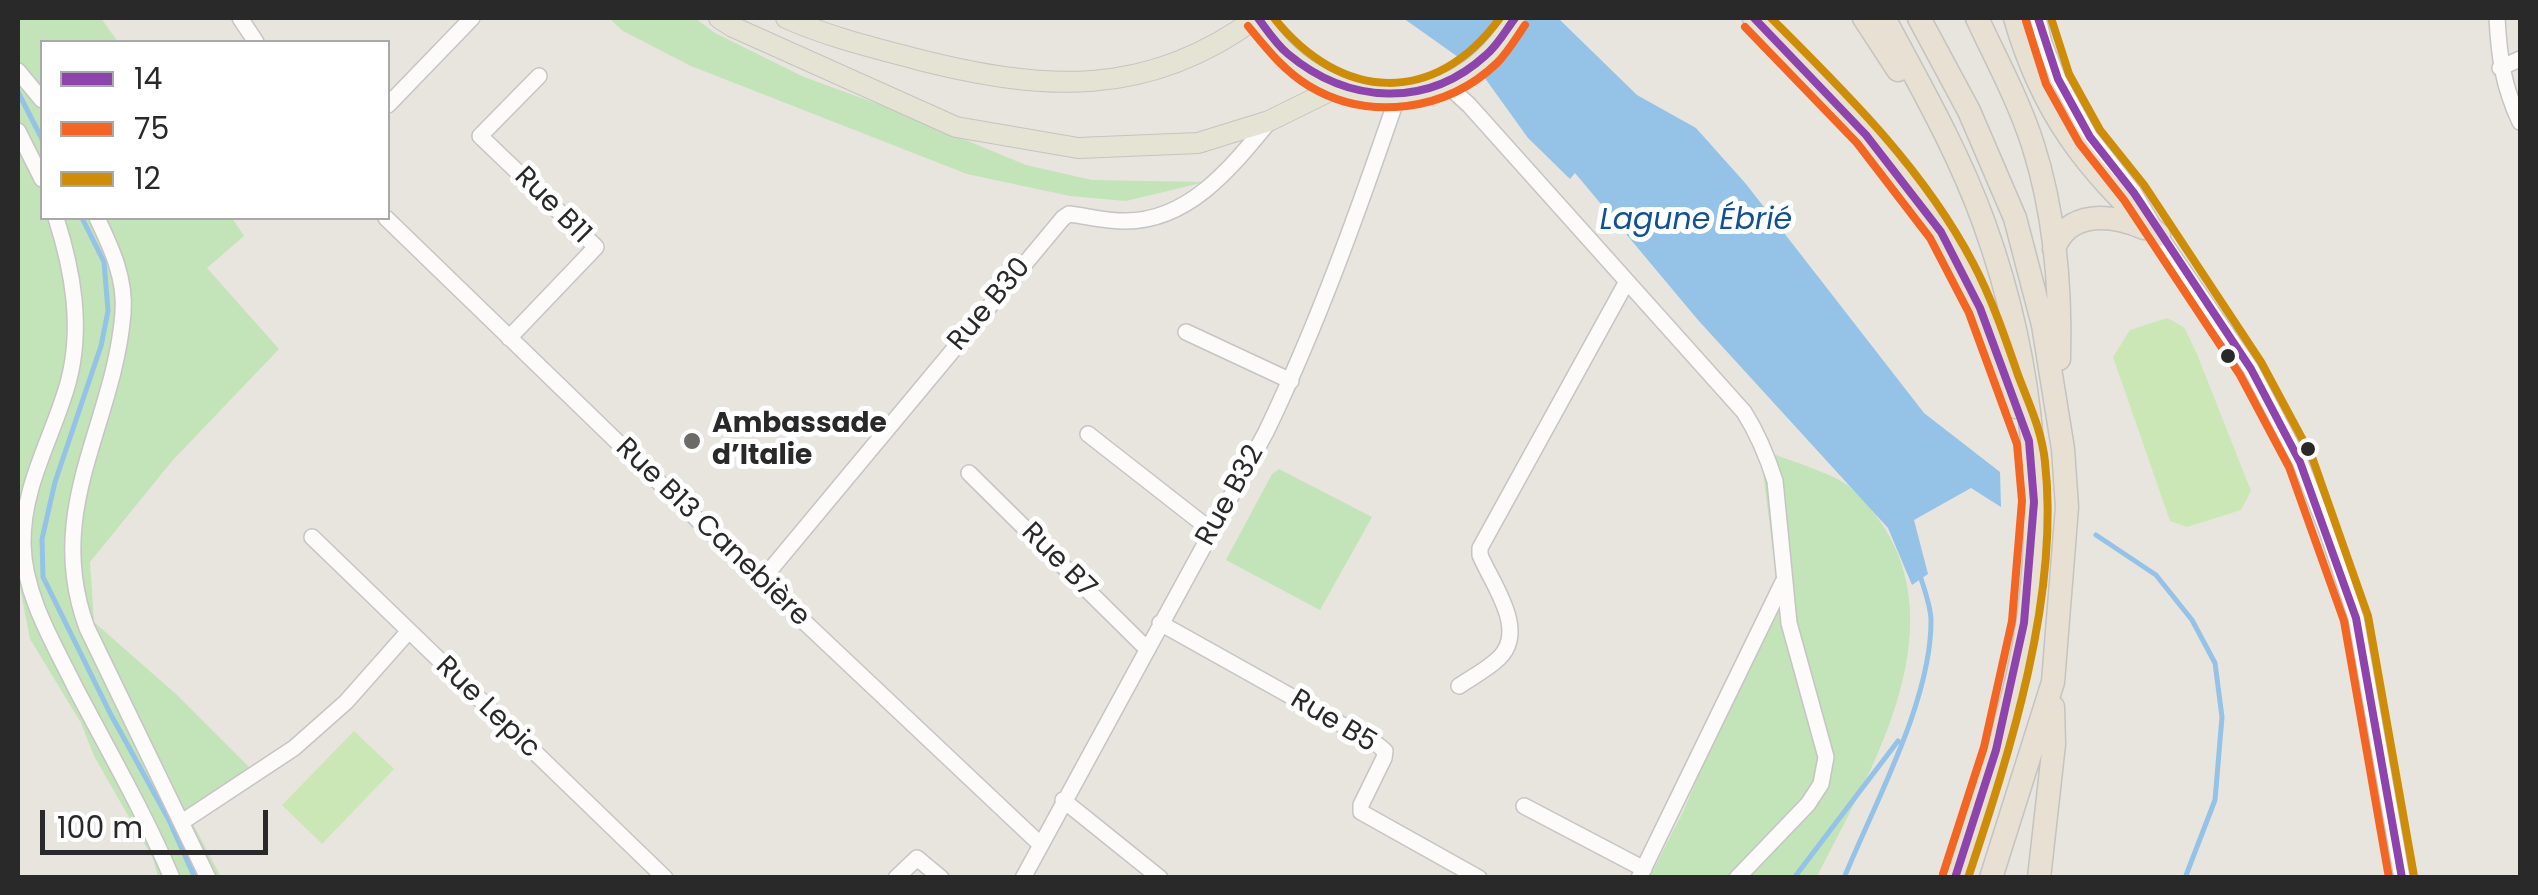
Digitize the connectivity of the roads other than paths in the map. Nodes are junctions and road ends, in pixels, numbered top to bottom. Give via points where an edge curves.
1 (240, 18) edge
2 (472, 18) edge
3 (719, 18) edge
4 (786, 18) edge
5 (1257, 18) edge
6 (1515, 18) edge
7 (1754, 18) edge
8 (1864, 18) edge
9 (1884, 18) edge
10 (1919, 18) edge
11 (1976, 18) edge
12 (2015, 18) edge
13 (2038, 18) edge
14 (2497, 18) edge
15 (255, 40) edge
16 (2520, 59) edge
17 (2500, 68) junction
18 (18, 70) edge
19 (538, 76) dead end
20 (1445, 83) junction
21 (1338, 88) junction
22 (1398, 95) junction
23 (40, 98) edge
24 (390, 102) edge
25 (1269, 121) junction
26 (2520, 122) edge
27 (1943, 129) junction
28 (18, 131) edge
29 (40, 174) edge
30 (57, 220) edge
31 (98, 220) edge
32 (388, 220) edge
33 (2159, 235) junction
34 (2054, 249) junction
35 (1626, 283) junction
36 (1186, 332) dead end
37 (509, 338) junction
38 (1290, 381) junction
39 (2058, 404) junction
40 (1088, 434) dead end
41 (2031, 449) junction
42 (969, 474) dead end
43 (1212, 530) junction
44 (312, 538) dead end
45 (760, 581) junction
46 (1784, 582) junction
47 (1160, 623) junction
48 (408, 632) junction
49 (1147, 649) junction
50 (2053, 682) junction
51 (1459, 686) dead end
52 (1063, 800) junction
53 (1524, 806) dead end
54 (182, 822) junction
55 (1041, 845) junction
56 (1641, 873) edge
57 (172, 878) edge
58 (208, 878) edge
59 (665, 878) edge
60 (896, 878) edge
61 (941, 878) edge
62 (1023, 878) edge
63 (1160, 878) edge
64 (1479, 878) edge
65 (1737, 878) edge
66 (1954, 878) edge
67 (1991, 878) edge
68 (2038, 878) edge
69 (2402, 878) edge

1 - 15 street
2 - 24 street
3 - 25 main road via 956,128 1022,141 1078,148 1198,143
4 - 5 main road via 852,44 970,72 1065,84 1141,75 1185,61
5 - 21 main road via 1285,54
6 - 20 main road via 1500,41
7 - 41 highway via 1862,128 1928,214 1989,326
8 - 27 highway
9 - 27 highway
10 - 39 highway via 2015,218
11 - 34 highway via 2032,142
12 - 33 highway via 2034,76 2065,132 2094,174
13 - 33 street via 2058,79
14 - 17 street
16 - 17 street
17 - 26 street
18 - 23 street
19 - 37 street, Rue B11 via 480,136 596,247
20 - 22 main road
20 - 35 street
21 - 22 main road
21 - 25 main road
22 - 38 street, Rue B32
25 - 45 street, Rue B30 via 1228,172 1180,205 1126,221 1063,218
27 - 41 highway via 2002,279
28 - 29 street
30 - 57 street via 73,282 74,344 68,383 30,492 23,544 27,574 47,631
31 - 54 street via 120,275 124,310 81,478 72,567 87,628
32 - 37 street, Rue B13 Canebière
33 - 34 highway via 2085,218 2060,235
33 - 69 street via 2251,369 2326,528 2364,650
34 - 39 highway
35 - 46 street via 1758,434 1775,482
35 - 51 street via 1480,548 1506,611 1508,646
36 - 38 street
37 - 45 street, Rue B13 Canebière
38 - 43 street, Rue B32
39 - 50 highway via 2067,507
40 - 43 street
41 - 66 highway via 2032,570 2018,672
42 - 49 street, Rue B7
43 - 47 street, Rue B32
44 - 48 street, Rue Lepic
45 - 55 street, Rue B13 Canebière
46 - 56 street
46 - 65 street via 1796,657 1826,757 1808,804
47 - 49 street, Rue B32
47 - 64 street, Rue B5 via 1385,750 1362,812
48 - 54 street via 294,748
48 - 59 street, Rue Lepic
49 - 52 street, Rue B32
50 - 67 highway
50 - 68 highway via 2054,744
52 - 55 street, Rue B32
52 - 63 street
53 - 56 street
54 - 58 street
55 - 62 street, Rue B32
60 - 61 street via 917,858

